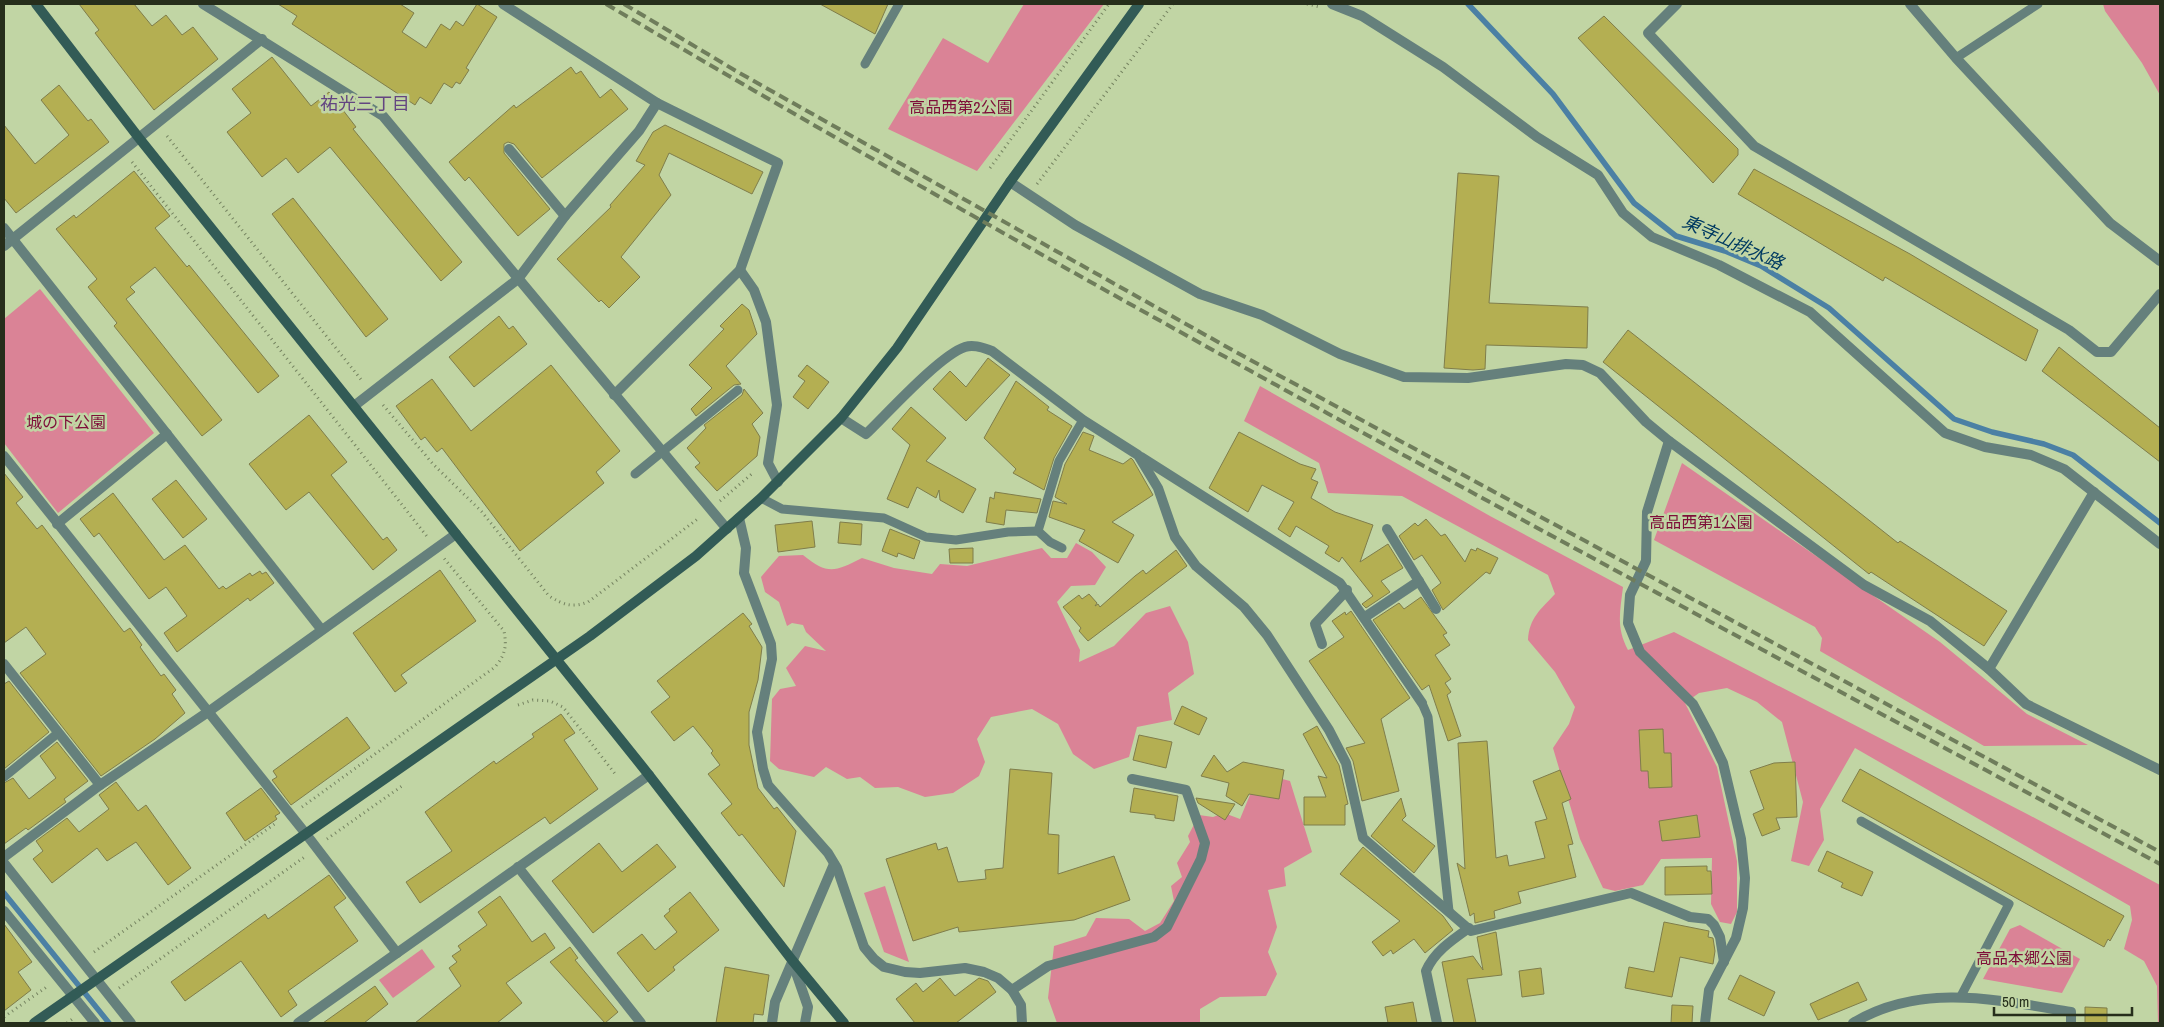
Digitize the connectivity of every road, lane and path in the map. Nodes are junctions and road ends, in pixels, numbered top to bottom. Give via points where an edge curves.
1 (36, 4) edge
2 (203, 4) edge
3 (503, 4) edge
4 (899, 4) edge
5 (1109, 4) edge
6 (1140, 4) edge
7 (1173, 4) edge
8 (1332, 4) edge
9 (1677, 4) edge
10 (1910, 4) edge
11 (2038, 4) edge
12 (262, 39) junction
13 (1956, 58) junction
14 (865, 64) dead end
15 (657, 103) junction
16 (167, 136) dead end
17 (139, 138) junction
18 (509, 149) dead end
19 (132, 162) dead end
20 (990, 168) dead end
21 (1010, 182) junction
22 (1029, 194) junction
23 (565, 216) junction
24 (4, 228) edge
25 (13, 238) junction
26 (4, 246) edge
27 (2160, 261) edge
28 (740, 270) junction
29 (518, 279) junction
30 (2160, 294) edge
31 (365, 384) dead end
32 (738, 390) dead end
33 (614, 396) junction
34 (383, 405) dead end
35 (354, 406) junction
36 (841, 418) junction
37 (1084, 420) junction
38 (167, 434) junction
39 (1669, 441) junction
40 (662, 453) junction
41 (1138, 455) junction
42 (4, 456) edge
43 (754, 472) dead end
44 (635, 474) dead end
45 (778, 482) junction
46 (2094, 492) junction
47 (762, 498) junction
48 (719, 502) dead end
49 (699, 518) dead end
50 (739, 518) junction
51 (57, 524) junction
52 (726, 529) junction
53 (1387, 529) dead end
54 (1038, 531) junction
55 (456, 534) junction
56 (2160, 544) edge
57 (436, 548) junction
58 (1062, 548) dead end
59 (1419, 580) junction
60 (1347, 590) junction
61 (1436, 609) dead end
62 (1365, 618) junction
63 (321, 629) junction
64 (1322, 644) dead end
65 (556, 660) junction
66 (4, 664) edge
67 (1989, 669) junction
68 (1422, 703) joint
69 (512, 710) dead end
70 (208, 712) junction
71 (58, 733) junction
72 (2160, 770) edge
73 (616, 774) dead end
74 (649, 775) junction
75 (4, 777) edge
76 (1132, 779) dead end
77 (407, 783) dead end
78 (100, 785) junction
79 (302, 808) dead end
80 (1861, 821) dead end
81 (276, 823) dead end
82 (306, 834) junction
83 (327, 839) dead end
84 (306, 856) dead end
85 (4, 857) edge
86 (4, 863) edge
87 (834, 864) junction
88 (518, 867) junction
89 (4, 911) edge
90 (1449, 911) junction
91 (1469, 928) junction
92 (94, 952) dead end
93 (397, 953) junction
94 (792, 960) junction
95 (1724, 962) junction
96 (96, 980) junction
97 (48, 985) dead end
98 (117, 990) dead end
99 (1012, 990) junction
100 (74, 996) junction
101 (1961, 996) junction
102 (4, 1017) edge
103 (34, 1023) edge
104 (95, 1023) edge
105 (131, 1023) edge
106 (299, 1023) edge
107 (641, 1023) edge
108 (772, 1023) edge
109 (805, 1023) edge
110 (844, 1023) edge
111 (1022, 1023) edge
112 (1437, 1023) edge
113 (1705, 1023) edge
114 (1853, 1023) edge
115 (2071, 1023) edge

1 - 17 street
2 - 12 street
3 - 15 street
4 - 14 lane
5 - 20 path
6 - 21 street
7 - 22 path
8 - 46 street via 1362,16 1443,67 1537,136 1598,175 1623,213 1652,237 1719,265 1810,312 1946,433 1985,447 2031,455 2064,469
9 - 30 street via 1648,33 1754,146 2069,330 2097,352 2111,352
10 - 13 street
11 - 13 lane
12 - 17 street
12 - 29 street via 383,116
13 - 27 street via 2110,223
15 - 23 street via 638,131
15 - 28 street via 778,163
16 - 31 path
17 - 25 street
17 - 35 street
18 - 23 street
19 - 57 path
21 - 22 street
21 - 36 street via 897,348
22 - 39 street via 1075,225 1200,294 1262,315 1340,354 1404,377 1468,378 1566,364 1583,365 1600,373 1646,422
23 - 29 street
24 - 25 street
25 - 26 street
25 - 38 street
28 - 33 street
28 - 45 street via 754,290 766,322 778,405 768,463
29 - 33 street
29 - 35 street
32 - 40 lane
33 - 40 street
34 - 49 path via 432,464 482,512 549,596 561,603 574,607 588,602
35 - 55 street
36 - 37 street via 866,434 945,359 966,347 978,346 1004,359
36 - 45 street
37 - 41 street
37 - 54 lane via 1059,461
38 - 51 street
38 - 63 street
39 - 67 street via 1864,585 1930,621
39 - 95 street via 1646,512 1646,561 1630,595 1628,623 1640,652 1693,704 1723,764 1741,839 1745,878 1738,930
40 - 44 lane
40 - 52 street
41 - 60 street
41 - 90 street via 1158,488 1175,537 1196,566 1244,607 1267,635 1329,730 1346,763 1363,838
42 - 51 street
43 - 48 path
45 - 47 street
46 - 56 street
46 - 67 street
47 - 50 street
47 - 54 lane via 782,509 884,518 926,537 956,540
50 - 52 street
50 - 87 street via 746,548 744,573 771,644 772,659 757,732 763,769 768,784
51 - 70 street
52 - 65 street via 658,585
53 - 59 street
54 - 58 lane
55 - 57 street
55 - 65 street
57 - 63 street
57 - 79 path via 504,631 504,656 496,667
59 - 61 street
59 - 62 street
60 - 62 street
60 - 64 street via 1315,624
62 - 68 street
63 - 70 street
65 - 74 street
65 - 82 street
66 - 71 street
67 - 72 street via 2026,704
68 - 90 lane via 1428,717
69 - 73 path via 533,700 550,701 563,707
70 - 78 street
70 - 82 street
71 - 75 lane
71 - 78 street
74 - 88 street
74 - 94 street
76 - 99 street via 1186,790 1205,843 1168,927 1154,937 1048,966
77 - 83 path
78 - 85 street
80 - 101 lane via 2009,904
81 - 92 path
82 - 93 street
82 - 96 street
84 - 98 path
86 - 96 street
87 - 94 street
87 - 99 street via 864,947 884,967 920,973 965,968 998,978
88 - 93 street
88 - 107 street
89 - 100 street
90 - 91 street
91 - 95 street via 1472,931 1630,893 1690,917 1708,919 1720,937
91 - 112 street via 1447,943 1426,970
93 - 106 street
94 - 108 street via 775,1002
94 - 109 street via 808,1007
94 - 110 street
95 - 113 street via 1709,990
96 - 100 street
96 - 105 street
97 - 102 path
99 - 111 street via 1021,1005
100 - 103 street
100 - 104 street
101 - 114 street via 1913,1001
101 - 115 street via 2072,1012

